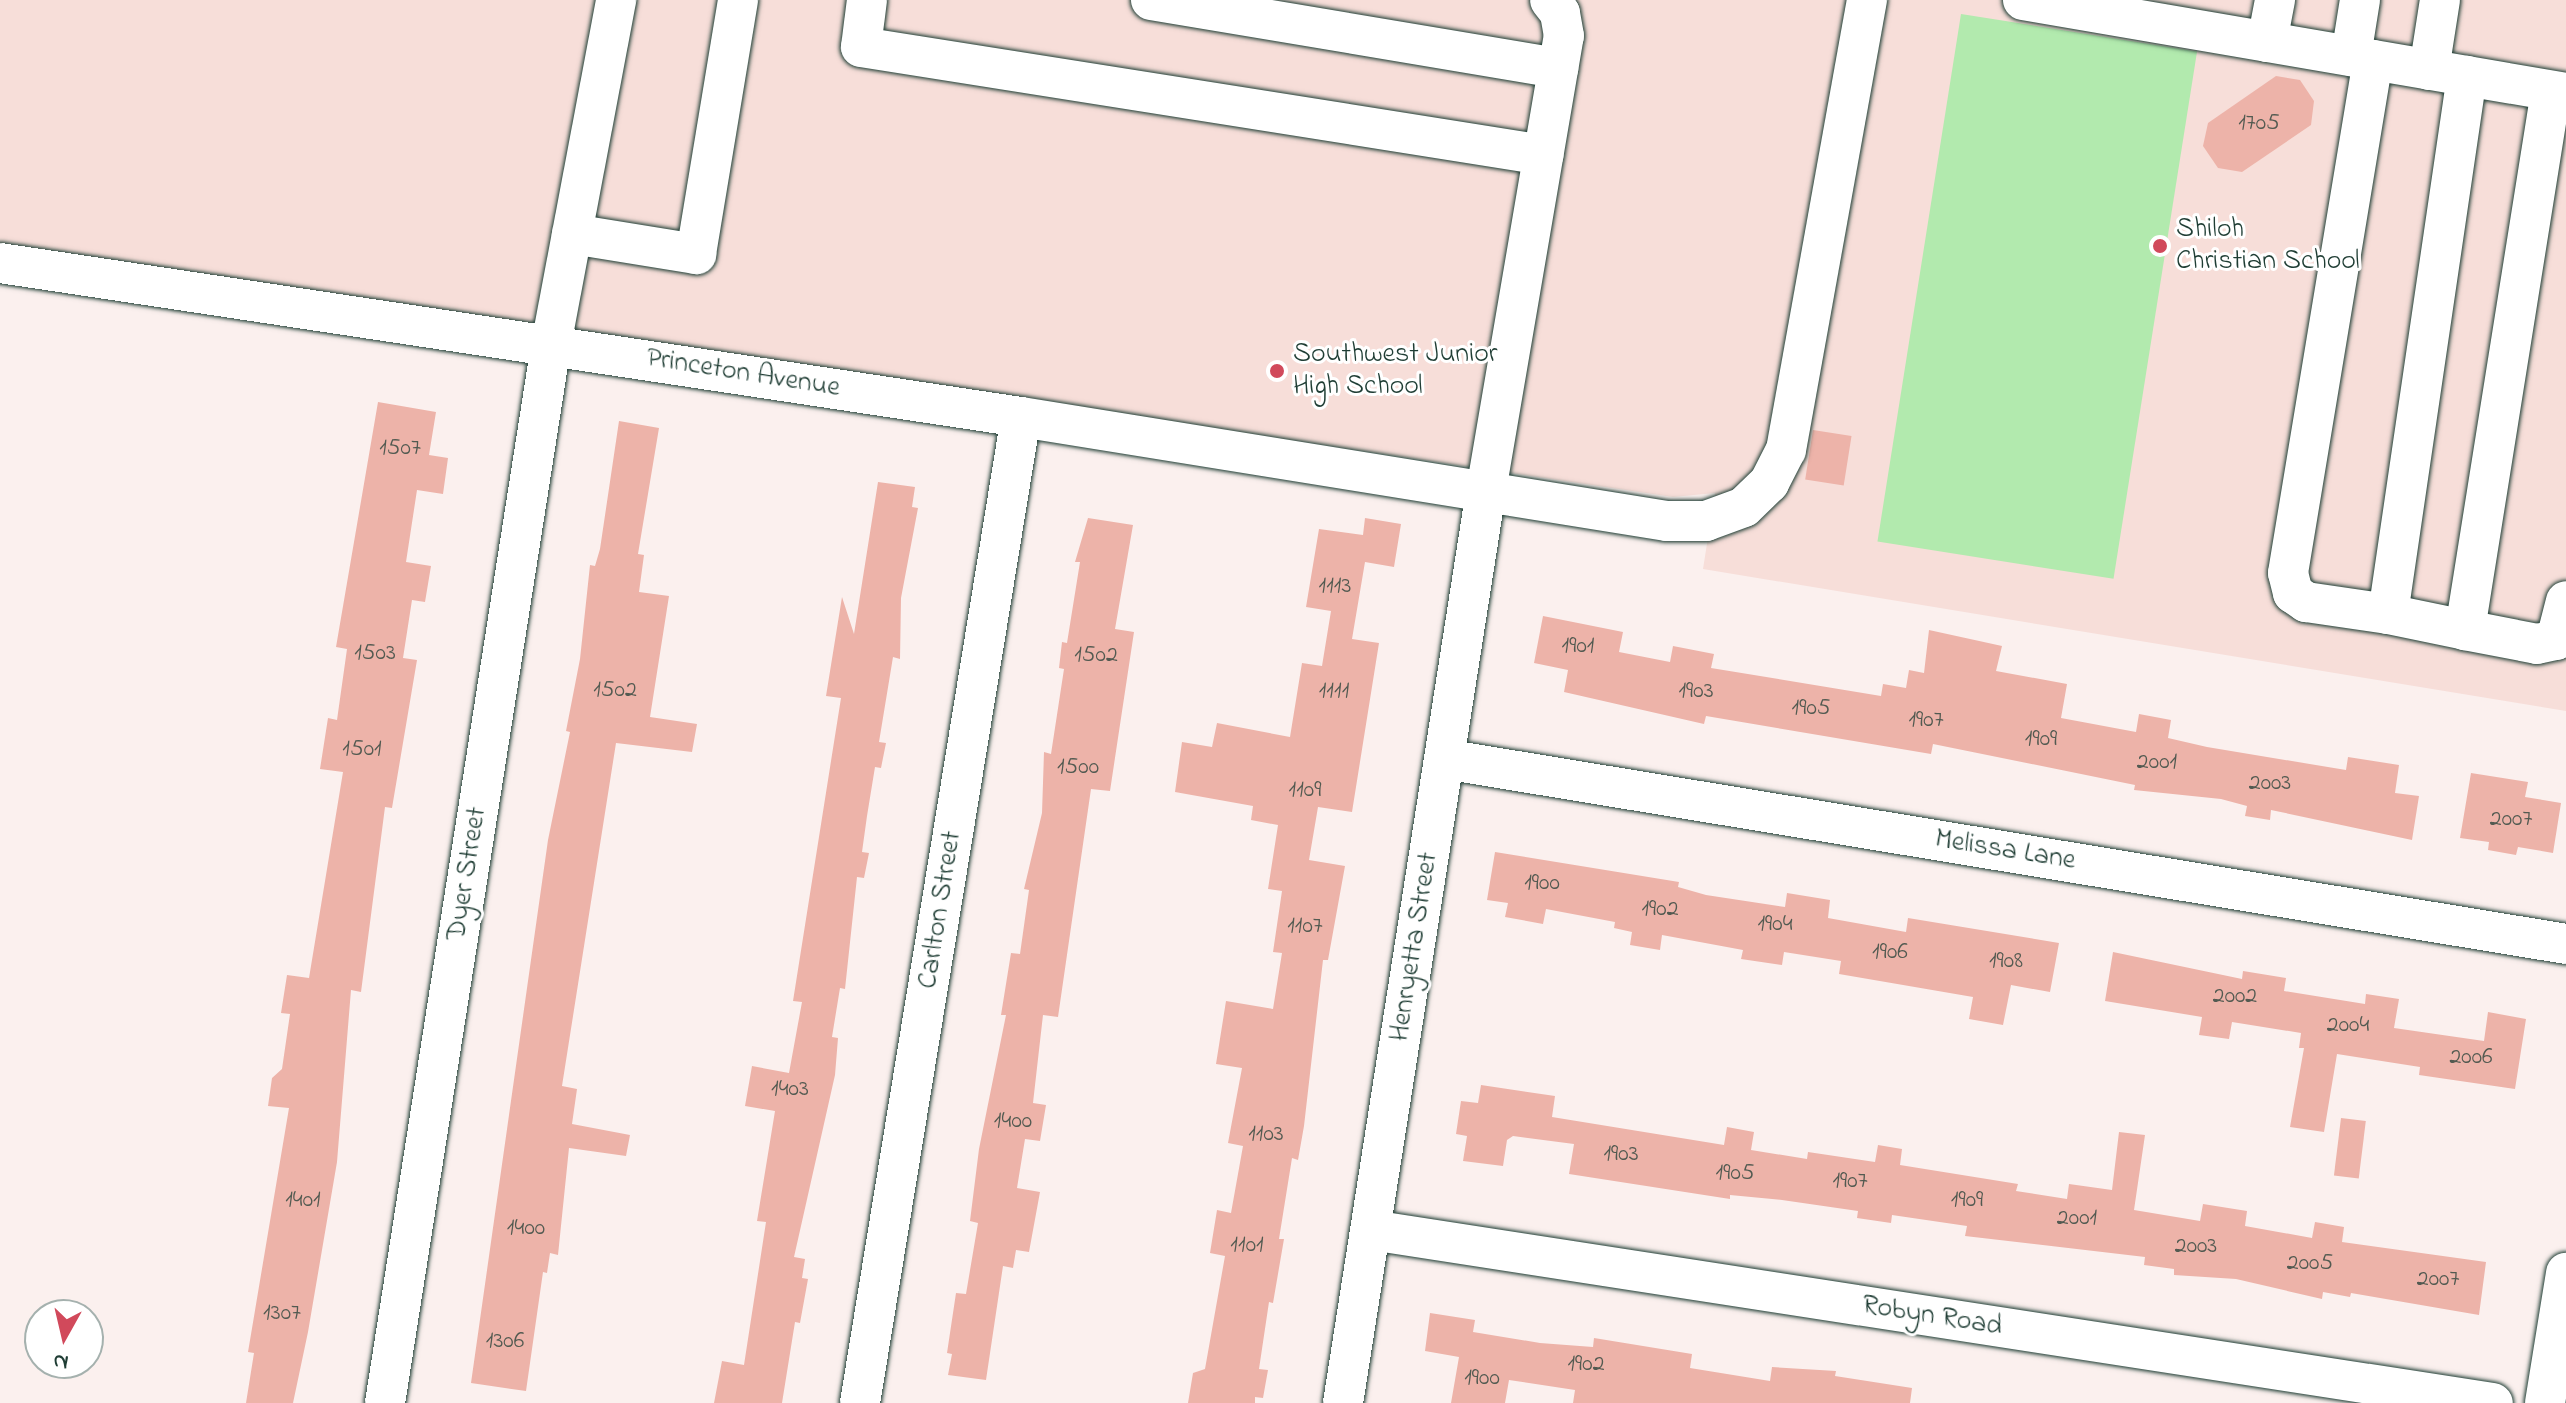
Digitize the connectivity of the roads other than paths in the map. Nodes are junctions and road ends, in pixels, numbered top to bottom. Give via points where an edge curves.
1 (616, 0) edge
2 (738, 0) edge
3 (867, 0) edge
4 (1151, 0) edge
5 (1550, 0) edge
6 (1867, 0) edge
7 (2023, 0) edge
8 (2275, 0) edge
9 (2360, 0) edge
10 (2440, 0) edge
11 (2108, 8) edge
12 (2195, 15) edge
13 (2267, 42) junction
14 (2362, 58) junction
15 (1558, 68) junction
16 (2448, 73) junction
17 (2558, 92) edge
18 (1544, 155) junction
19 (2554, 158) edge
20 (572, 234) junction
21 (0, 263) edge
22 (551, 345) junction
23 (1021, 417) junction
24 (1486, 491) junction
25 (2566, 601) edge
26 (2388, 614) junction
27 (2465, 630) junction
28 (1444, 759) junction
29 (2566, 944) edge
30 (1371, 1230) junction
31 (2565, 1285) edge
32 (385, 1403) edge
33 (860, 1403) edge
34 (1343, 1403) edge
35 (2493, 1403) edge
36 (2545, 1403) edge

1 - 20 street, Dyer Street
2 - 20 street via 696,254
3 - 18 street via 861,47
4 - 15 street
5 - 15 street, Henryetta Street via 1560,13 1564,36
6 - 24 street, Princeton Avenue via 1786,450 1769,483 1744,507 1706,521 1667,521
7 - 11 street
8 - 13 street
9 - 14 street
10 - 16 street
11 - 12 street
12 - 13 street
13 - 14 street
14 - 16 street
14 - 26 street via 2288,573 2293,593 2306,602
15 - 18 street, Henryetta Street
16 - 17 street
16 - 26 street
17 - 19 street
18 - 24 street, Henryetta Street
19 - 27 street
20 - 22 street, Dyer Street
21 - 22 street, Princeton Avenue
22 - 23 street, Princeton Avenue
22 - 32 street, Dyer Street
23 - 24 street, Princeton Avenue
23 - 33 street, Carlton Street
24 - 28 street, Henryetta Street
25 - 27 street via 2556,640 2537,644
26 - 27 street
28 - 29 street, Melissa Lane
28 - 30 street, Henryetta Street
30 - 34 street, Henryetta Street
30 - 35 street, Robyn Road
31 - 36 street

